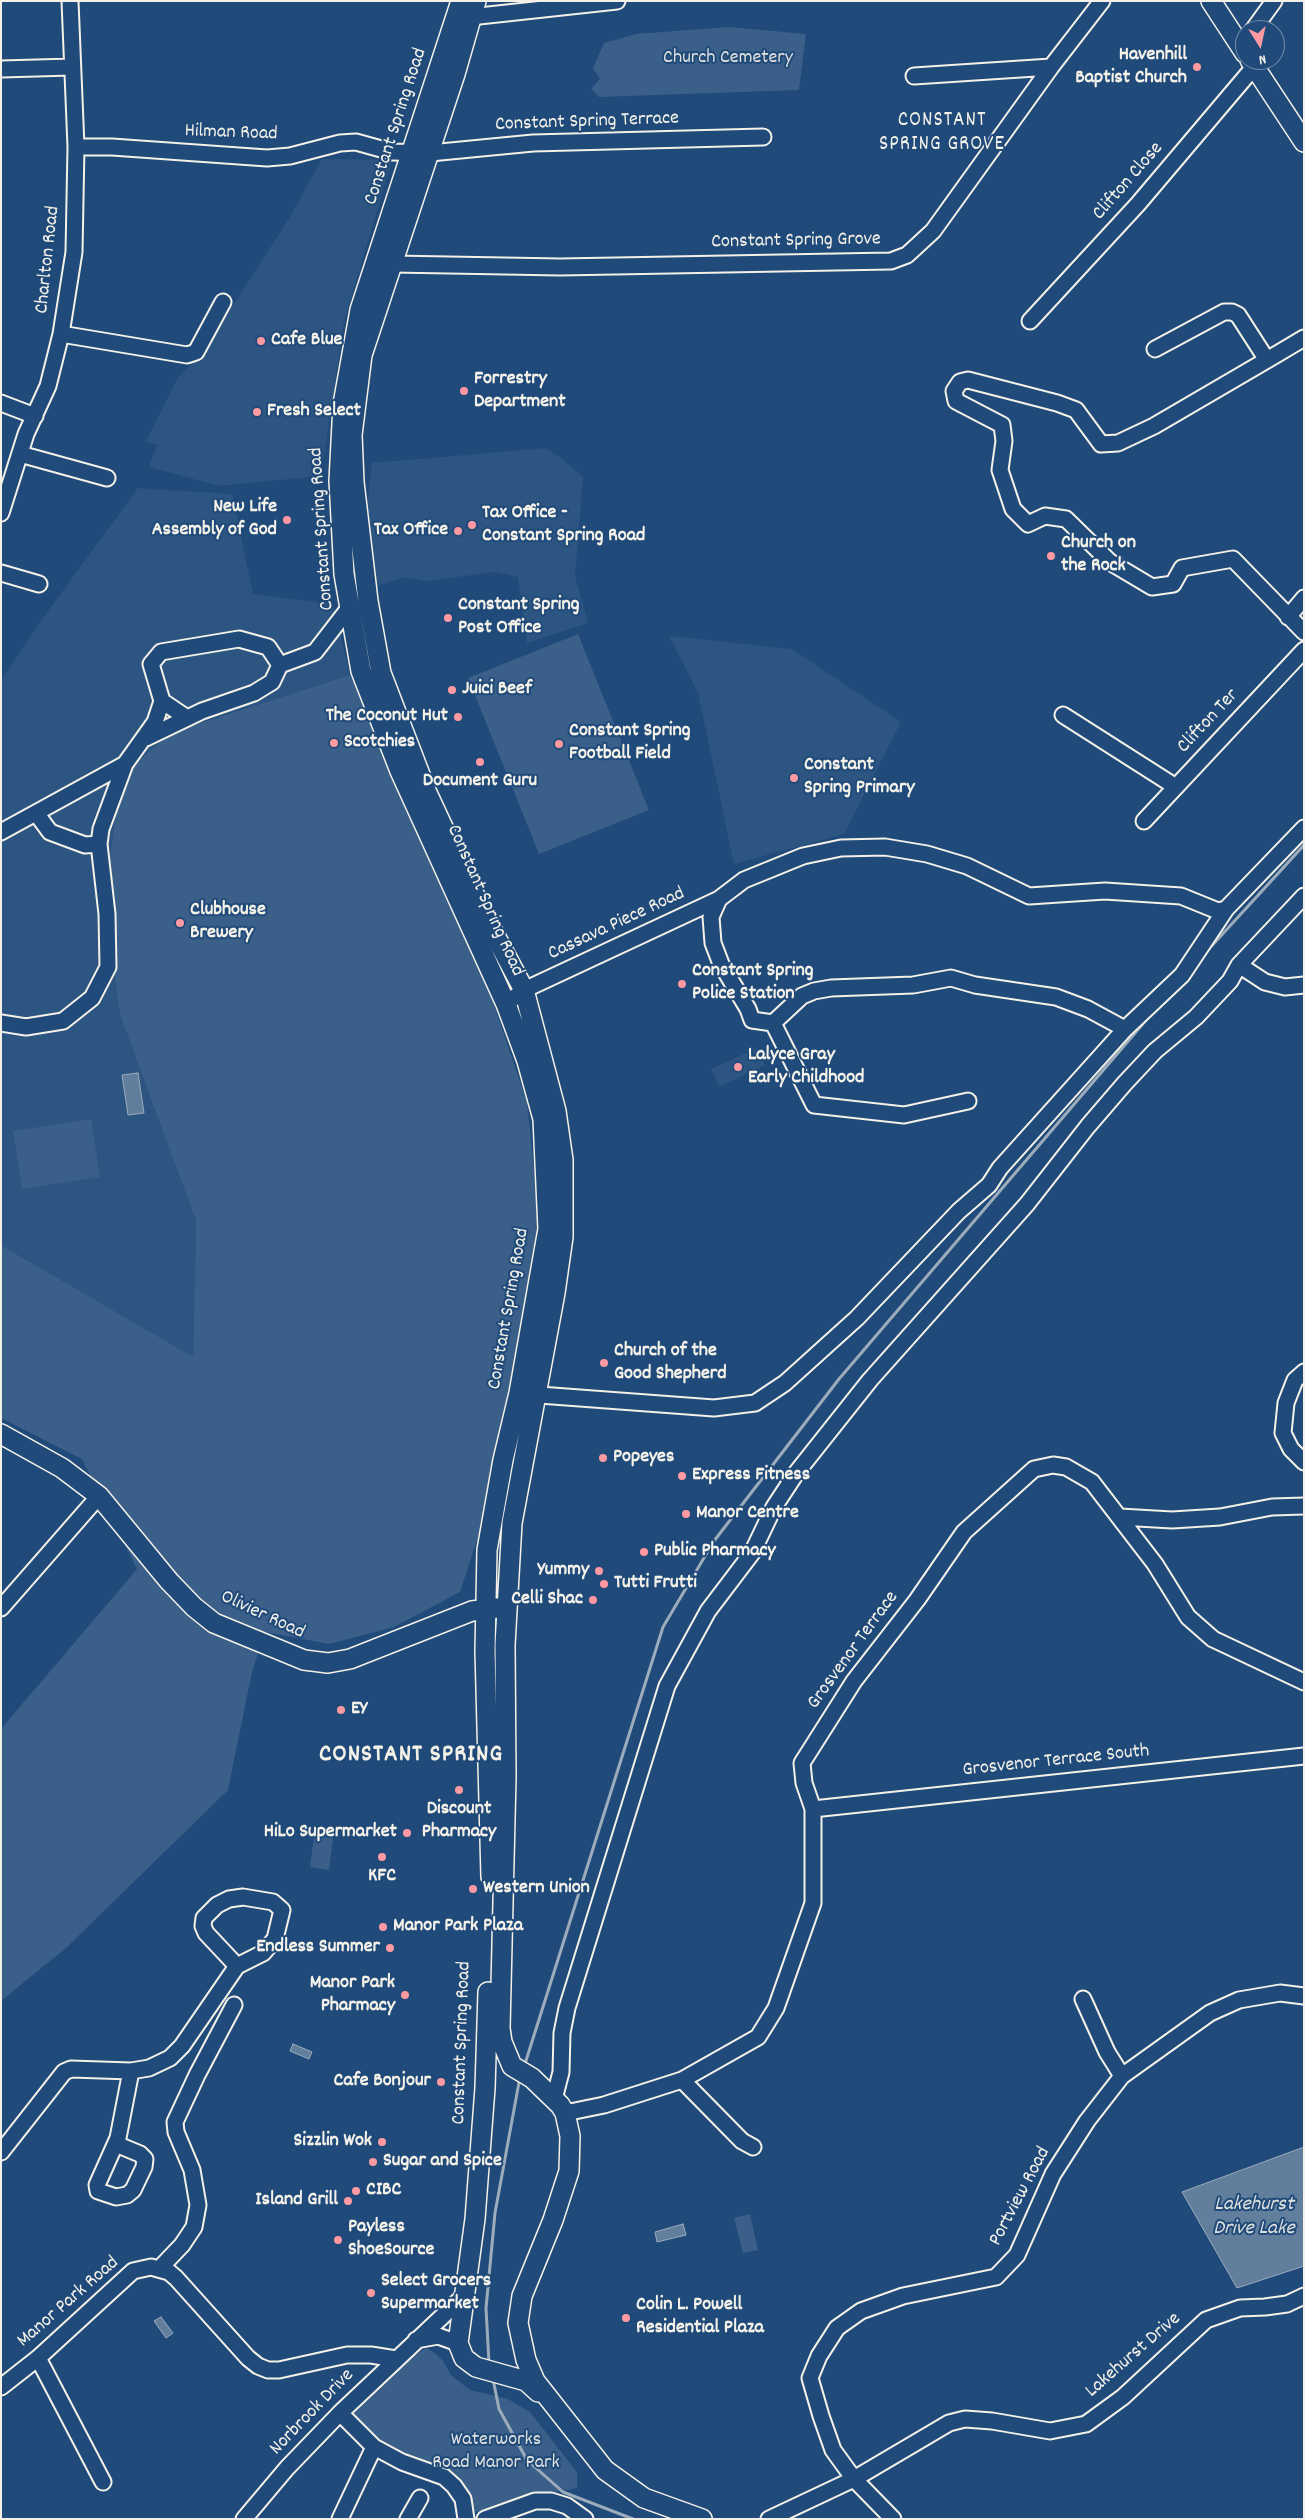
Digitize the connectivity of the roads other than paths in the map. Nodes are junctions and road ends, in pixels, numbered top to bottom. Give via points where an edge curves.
1 (70, 1) edge
2 (617, 1) edge
3 (1102, 1) edge
4 (1211, 1) edge
5 (1274, 1) edge
6 (469, 6) edge
7 (1260, 20) edge
8 (1235, 36) edge
9 (72, 67) junction
10 (1051, 67) junction
11 (1, 69) edge
12 (1235, 70) edge
13 (1257, 70) edge
14 (914, 76) dead end
15 (764, 137) dead end
16 (1304, 142) edge
17 (76, 147) junction
18 (421, 153) junction
19 (393, 264) junction
20 (223, 302) dead end
21 (1030, 320) dead end
22 (61, 334) junction
23 (1304, 338) edge
24 (1155, 349) dead end
25 (1267, 360) junction
26 (1, 403) edge
27 (35, 416) junction
28 (20, 454) junction
29 (106, 478) dead end
30 (1, 513) edge
31 (1, 573) edge
32 (39, 584) dead end
33 (1304, 598) edge
34 (349, 608) junction
35 (1288, 616) junction
36 (1304, 632) edge
37 (1304, 650) edge
38 (280, 665) junction
39 (162, 701) junction
40 (1063, 714) dead end
41 (187, 718) junction
42 (146, 738) junction
43 (125, 764) junction
44 (1176, 787) junction
45 (36, 812) junction
46 (1144, 821) dead end
47 (1304, 828) edge
48 (1, 832) edge
49 (99, 844) junction
50 (1304, 896) edge
51 (720, 899) junction
52 (1226, 909) junction
53 (1239, 965) junction
54 (1304, 985) edge
55 (524, 990) junction
56 (506, 1004) junction
57 (1, 1023) edge
58 (773, 1023) junction
59 (1125, 1028) junction
60 (968, 1101) dead end
61 (1304, 1372) edge
62 (527, 1394) junction
63 (1, 1434) edge
64 (1304, 1462) edge
65 (99, 1496) junction
66 (1304, 1506) edge
67 (1120, 1517) junction
68 (7, 1592) edge
69 (507, 1607) junction
70 (1, 1608) edge
71 (485, 1608) junction
72 (1304, 1682) edge
73 (1304, 1756) edge
74 (813, 1809) junction
75 (237, 1966) junction
76 (1304, 1996) edge
77 (1083, 1999) dead end
78 (234, 2005) dead end
79 (131, 2071) junction
80 (521, 2071) junction
81 (1122, 2076) junction
82 (682, 2080) junction
83 (559, 2106) junction
84 (116, 2144) dead end
85 (753, 2147) dead end
86 (1, 2152) edge
87 (475, 2219) junction
88 (160, 2268) junction
89 (465, 2295) junction
90 (1304, 2296) edge
91 (518, 2323) junction
92 (416, 2340) junction
93 (458, 2343) junction
94 (38, 2358) junction
95 (396, 2358) junction
96 (497, 2372) junction
97 (1, 2387) edge
98 (555, 2408) junction
99 (340, 2413) junction
100 (374, 2447) junction
101 (854, 2479) junction
102 (103, 2482) dead end
103 (420, 2498) dead end
104 (244, 2519) edge
105 (340, 2519) edge
106 (408, 2519) edge
107 (466, 2519) edge
108 (485, 2519) edge
109 (585, 2519) edge
110 (702, 2519) edge
111 (769, 2519) edge
112 (893, 2519) edge

1 - 9 street, Charlton Road
2 - 6 street
3 - 10 street, Constant Spring Grove
4 - 8 main road
5 - 7 street
6 - 18 main road, Constant Spring Road
9 - 11 street
9 - 17 street, Charlton Road
10 - 14 street
10 - 19 street, Constant Spring Grove via 933,231 907,255 891,261 560,266
12 - 21 street, Clifton Close via 1138,204
13 - 16 main road
15 - 18 street, Constant Spring Terrace via 533,143
17 - 18 street, Hilman Road via 267,158 356,142 392,152
17 - 22 street, Charlton Road via 74,252
18 - 19 main road, Constant Spring Road
18 - 34 main road, Constant Spring Road via 360,310 343,404 339,482
19 - 55 main road, Constant Spring Road via 362,355 352,435 354,482 372,630 381,673 428,793 482,913
20 - 22 street via 196,352 187,355
22 - 27 street, Charlton Road via 48,386
23 - 25 street
24 - 25 street via 1224,312 1232,312 1238,314
25 - 35 street via 1154,426 1118,443 1101,444 1076,410 1057,403 968,380 960,382 954,391 956,401 1002,425 1004,441 1000,470 1013,509 1028,524 1045,516 1066,519 1110,562 1152,587 1173,584 1182,568 1232,559
26 - 27 street
27 - 28 street, Charlton Road
28 - 29 street
28 - 30 street, Charlton Road
31 - 32 street
33 - 35 street
34 - 38 street via 316,652
34 - 56 main road, Constant Spring Road via 361,671 400,772
35 - 36 street
37 - 44 street, Clifton Ter
38 - 39 street via 268,647 240,639 161,652 151,664
38 - 41 street via 272,682 254,693
39 - 41 street
39 - 42 street
40 - 44 street
41 - 42 street
42 - 43 street
43 - 45 street
43 - 49 street via 101,829
44 - 46 street, Clifton Ter
45 - 48 street
45 - 49 street via 50,832 84,845
47 - 52 street
49 - 57 street via 107,914 108,967 92,998 63,1021 26,1027
50 - 53 street
51 - 52 street, Cassava Piece Road via 744,880 804,856 842,848 885,847 927,854 967,866 1029,896 1105,892 1171,895 1218,911
51 - 55 street, Cassava Piece Road
51 - 58 street, Cassava Piece Road via 710,917 721,964 752,1020
52 - 59 street via 1182,975
53 - 54 street via 1265,982
53 - 83 street via 1230,981 1196,1017 1155,1051 1125,1083 1027,1204 870,1380 797,1472 774,1507 752,1553 708,1611 666,1686 567,2008 562,2033
55 - 56 street, Cassava Piece Road
55 - 62 main road, Constant Spring Road via 556,1111 563,1160 563,1237 555,1293
56 - 62 main road, Constant Spring Road via 527,1061 543,1119 548,1229
58 - 59 street via 802,996 814,991 913,986 951,978 975,985 1056,997
58 - 60 street via 814,1105 904,1115
59 - 62 street via 1000,1168 989,1185 959,1211 838,1336 785,1383 755,1403 714,1408
61 - 64 street via 1295,1380 1286,1403 1284,1433 1291,1449
62 - 69 main road, Constant Spring Road via 512,1523
62 - 71 main road, Constant Spring Road via 503,1460 487,1550
63 - 65 main road, Olivier Road via 62,1468
65 - 68 street
65 - 71 main road, Olivier Road via 164,1576 214,1623 304,1660 328,1663 350,1659
66 - 67 street via 1172,1520
67 - 72 street, Grosvenor Terrace via 1155,1564 1188,1617 1213,1639
67 - 74 street, Grosvenor Terrace via 1092,1482 1066,1466 1053,1465 1034,1469 964,1532 917,1600 854,1681 802,1763
68 - 70 street
69 - 71 main road, Olivier Road
69 - 80 main road, Constant Spring Road via 500,2028 502,2042
71 - 87 main road, Constant Spring Road via 491,1868 485,2088
73 - 74 street, Grosvenor Terrace South
74 - 82 street, Grosvenor Terrace via 813,1903 776,2008 758,2037
75 - 75 street via 263,1954 275,1939 282,1910 278,1905 243,1897 229,1899 204,1918 206,1933
75 - 79 street via 182,2046 170,2058 149,2068
76 - 81 street, Portview Road via 1280,1993 1239,2000 1210,2013
77 - 81 street via 1107,2052
78 - 88 street via 175,2122 192,2170 198,2205 194,2227
79 - 84 street
79 - 86 street via 71,2069 64,2072
80 - 83 main road, Constant Spring Road
80 - 87 main road via 502,2070 495,2077
81 - 101 street, Portview Road via 1087,2121 1053,2174 1017,2255 996,2277 903,2296 861,2311 837,2328 818,2356 810,2378 833,2450
82 - 83 street, Grosvenor Terrace via 604,2105
82 - 85 street via 742,2141
83 - 91 main road via 570,2136 569,2171 522,2296
87 - 89 main road, Constant Spring Road
88 - 94 street, Manor Park Road via 133,2271
88 - 95 street via 176,2278 248,2358 268,2370 347,2355
89 - 92 street, Norbrook Drive
89 - 93 main road, Constant Spring Road
90 - 101 street, Lakehurst Drive via 1287,2304 1240,2308 1206,2320 1123,2397 1086,2424 1050,2431 992,2420 965,2419 949,2423
91 - 96 main road via 512,2371
91 - 98 main road via 530,2372
92 - 93 street via 438,2336
92 - 95 street, Norbrook Drive
93 - 96 main road via 464,2358 476,2367
94 - 97 street, Manor Park Road
94 - 102 street
95 - 99 street, Norbrook Drive
96 - 98 main road via 526,2381
98 - 110 main road via 605,2470 620,2483 644,2498
99 - 100 street
99 - 104 street, Norbrook Drive
100 - 105 street
100 - 107 street via 402,2462 444,2477 463,2499
101 - 111 street, Lakehurst Drive
101 - 112 street, Portview Road
103 - 106 street
108 - 109 street via 535,2501 568,2506

